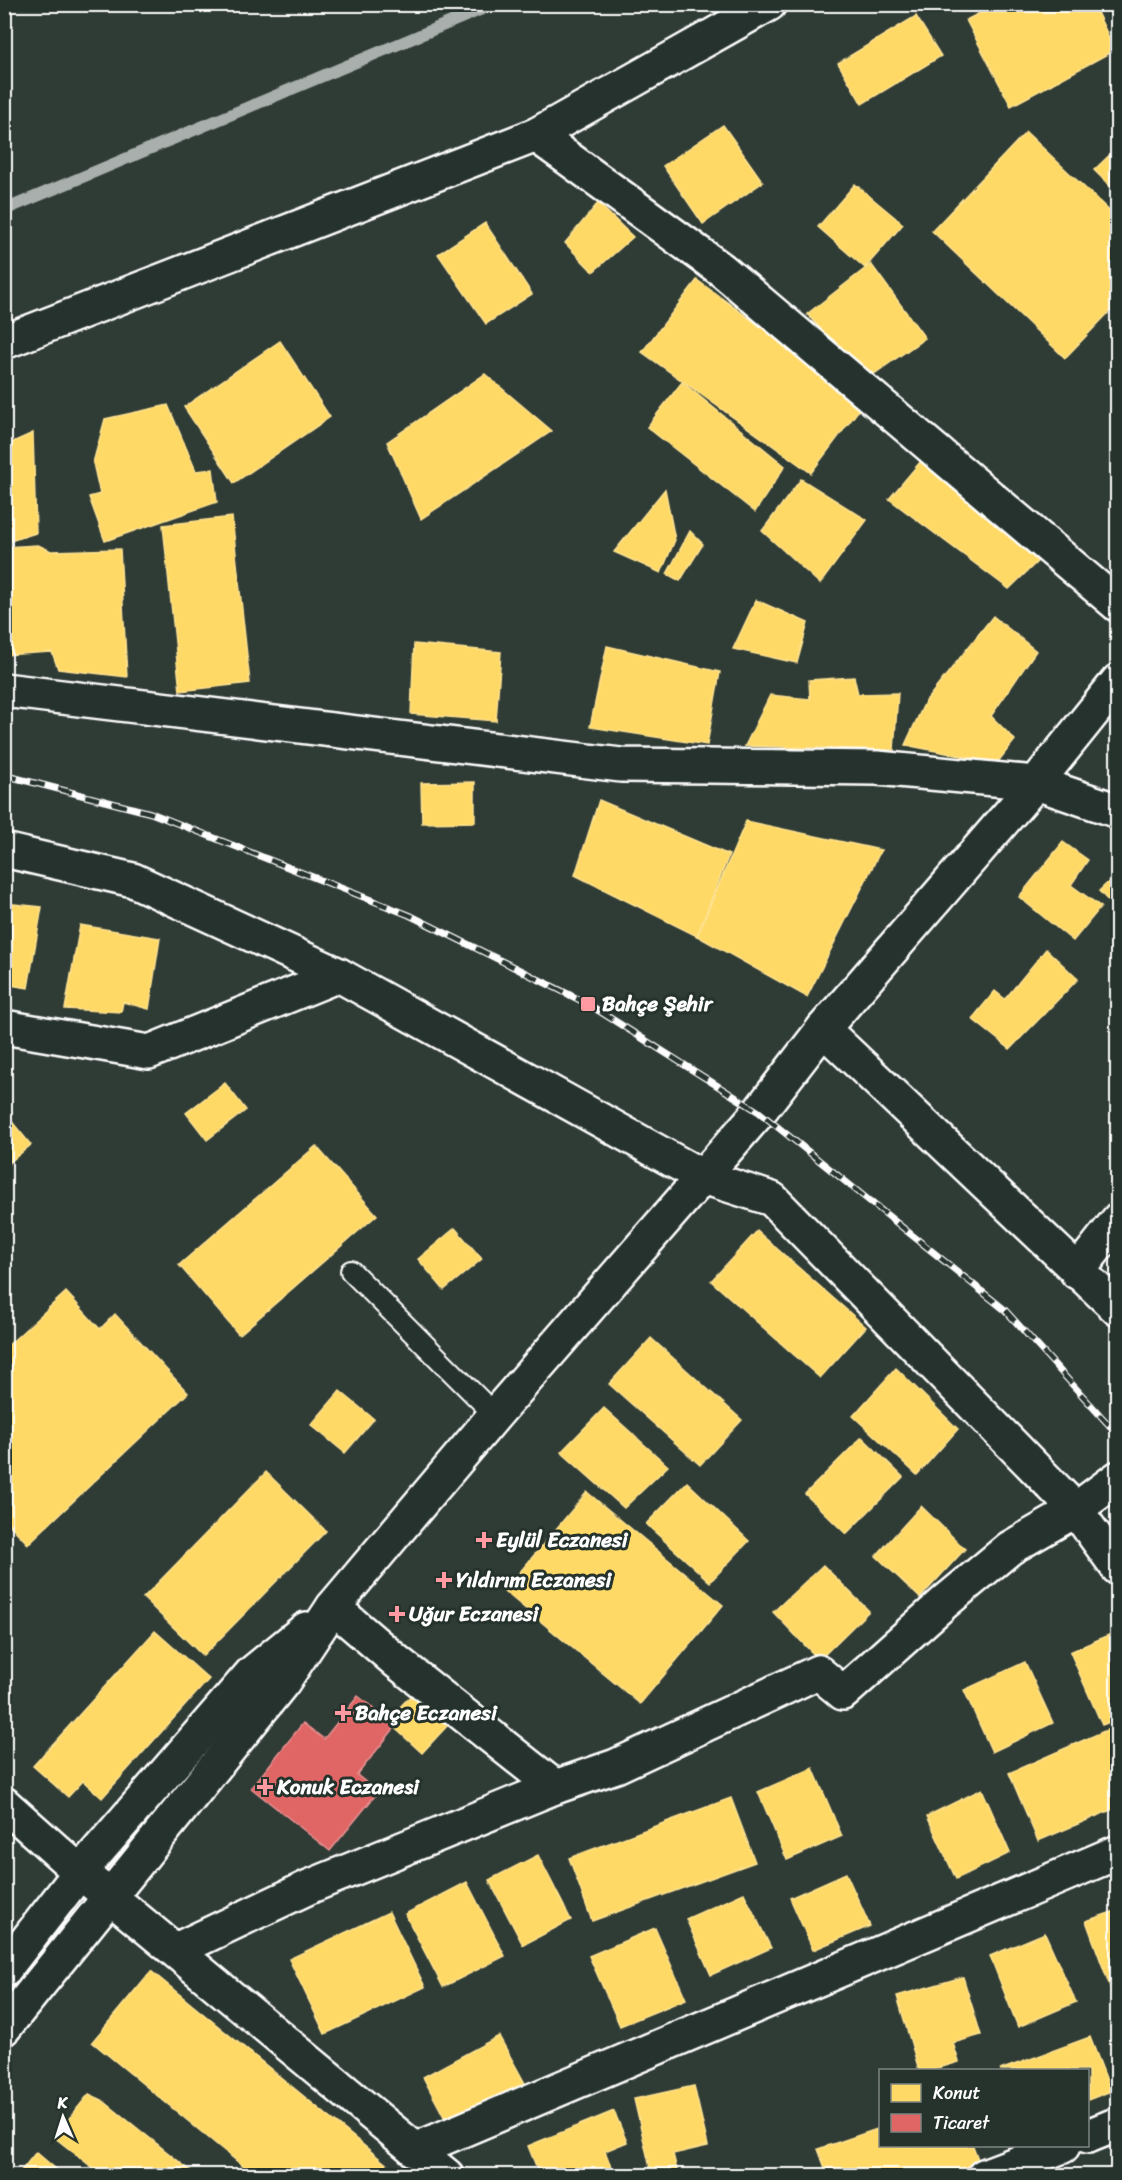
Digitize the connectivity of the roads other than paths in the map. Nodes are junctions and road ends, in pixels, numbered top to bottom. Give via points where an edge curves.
1 (769, 4) edge
2 (537, 135) junction
3 (4, 342) edge
4 (1118, 605) edge
5 (1118, 681) edge
6 (4, 690) edge
7 (1036, 783) junction
8 (1118, 811) edge
9 (4, 850) edge
10 (339, 975) junction
11 (4, 1026) edge
12 (823, 1029) junction
13 (703, 1177) junction
14 (1118, 1220) edge
15 (351, 1271) dead end
16 (1077, 1272) junction
17 (1118, 1309) edge
18 (495, 1415) junction
19 (1118, 1478) edge
20 (1076, 1510) junction
21 (1118, 1568) edge
22 (333, 1606) junction
23 (555, 1787) junction
24 (4, 1804) edge
25 (1118, 1852) edge
26 (80, 1872) junction
27 (110, 1897) junction
28 (176, 1950) junction
29 (4, 1970) edge
30 (4, 2028) edge
31 (1118, 2124) edge
32 (1089, 2136) edge
33 (1058, 2147) edge
34 (415, 2150) junction
35 (447, 2175) edge
36 (984, 2175) edge

1 - 2 street
2 - 3 street
2 - 4 street via 722,270
5 - 7 street
6 - 7 street via 621,765 877,768
7 - 8 street
7 - 12 street
9 - 10 street via 133,880
10 - 11 street via 149,1052
10 - 13 street
12 - 13 street
12 - 16 street
13 - 18 street
13 - 20 street via 772,1199
14 - 16 street
15 - 18 lane
16 - 17 street
18 - 22 street
19 - 20 street
20 - 21 street
20 - 23 street via 1010,1548 843,1693 818,1672 616,1766
22 - 23 street
22 - 26 street via 252,1673
22 - 27 street via 283,1682
23 - 28 street via 311,1886
24 - 26 street
25 - 34 street
26 - 27 street
26 - 29 street
27 - 28 street
27 - 30 street
28 - 34 street
31 - 32 street
33 - 36 street
34 - 35 street

